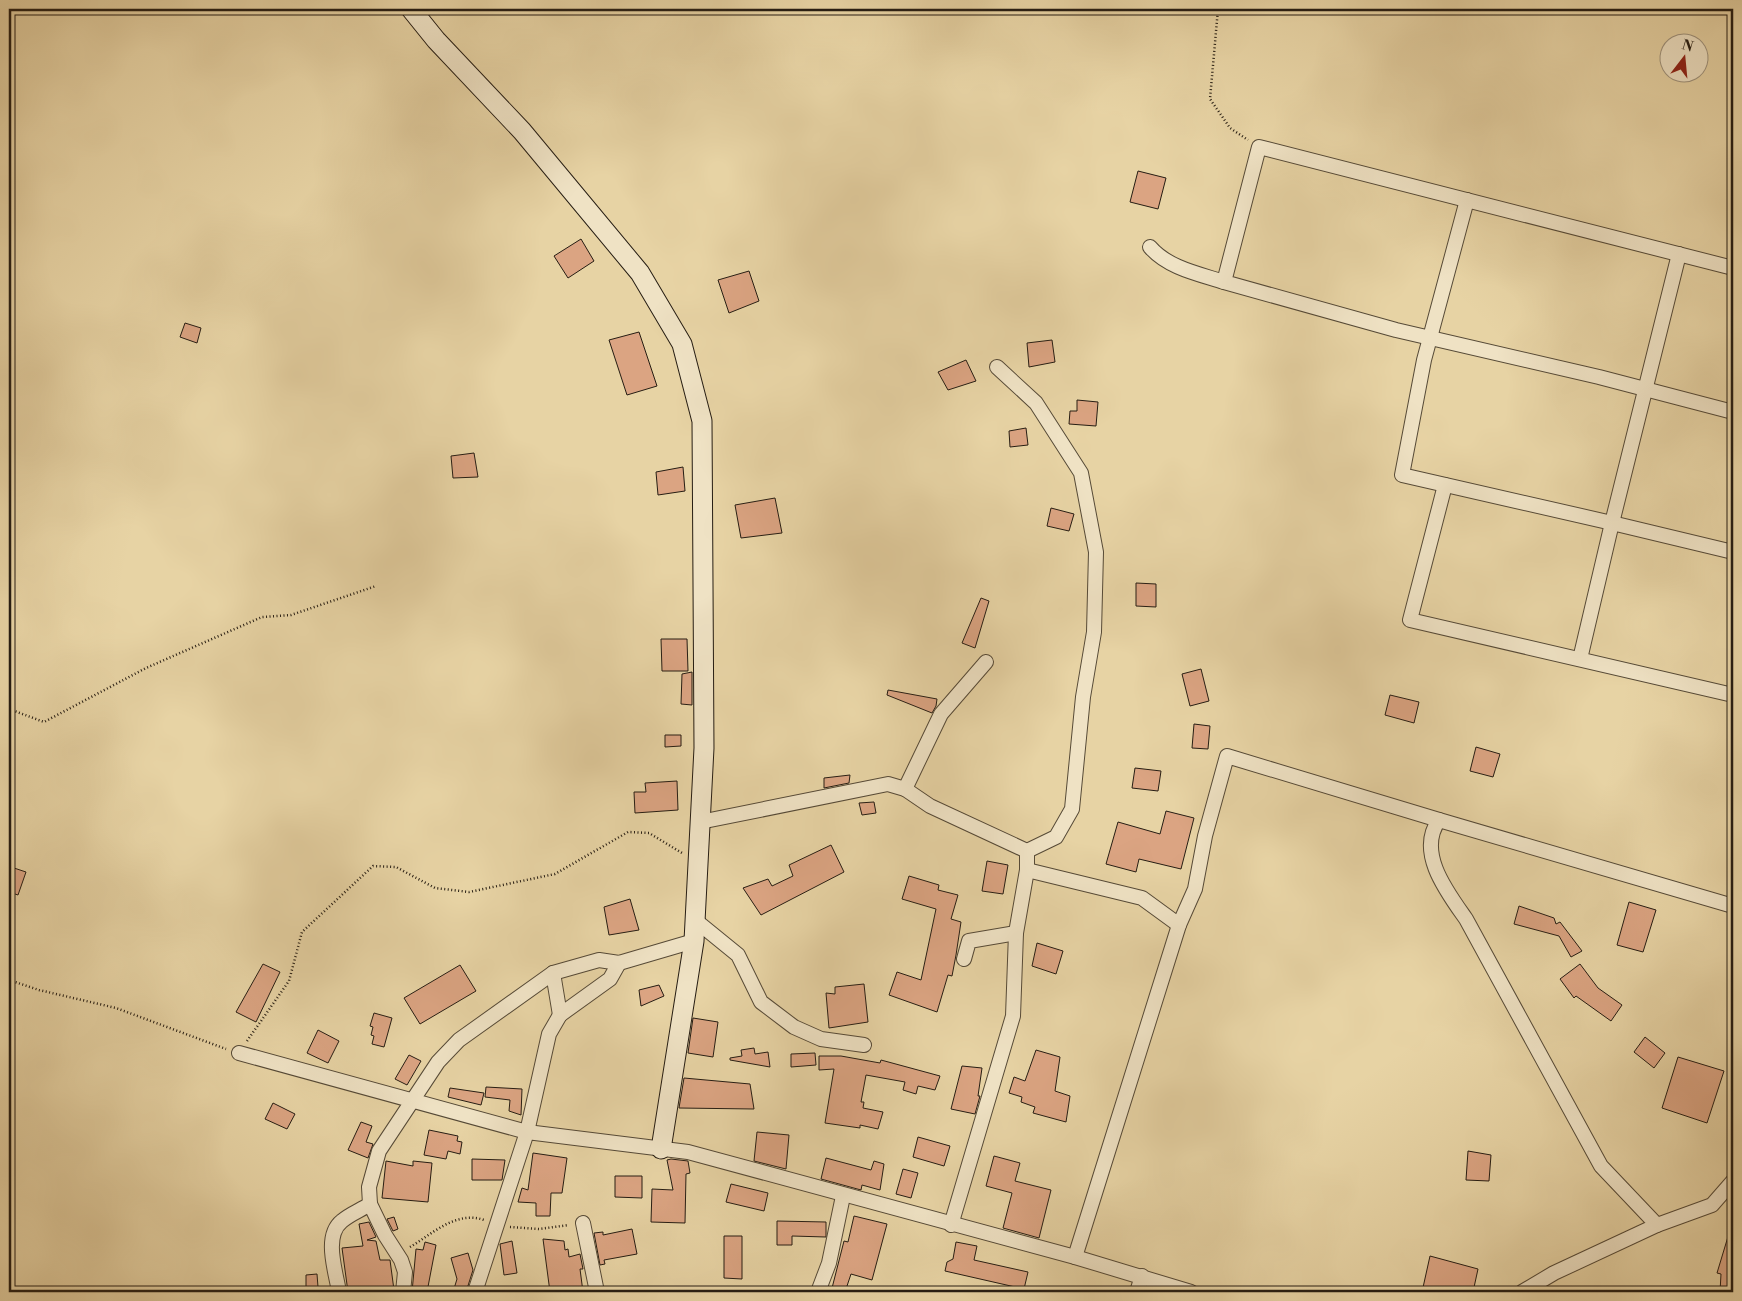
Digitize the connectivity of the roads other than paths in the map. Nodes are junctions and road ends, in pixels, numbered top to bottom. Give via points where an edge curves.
1 (411, 9) edge
2 (1466, 200) junction
3 (1150, 247) dead end
4 (1679, 254) junction
5 (1733, 268) edge
6 (1224, 282) junction
7 (1430, 338) junction
8 (996, 367) dead end
9 (1644, 390) junction
10 (1733, 412) edge
11 (1445, 485) junction
12 (1612, 523) junction
13 (1733, 552) edge
14 (1580, 659) junction
15 (986, 662) dead end
16 (1733, 695) edge
17 (905, 789) junction
18 (1439, 820) junction
19 (700, 822) junction
20 (1026, 851) junction
21 (1027, 870) junction
22 (1733, 906) edge
23 (695, 920) junction
24 (1179, 925) junction
25 (1016, 933) junction
26 (694, 942) junction
27 (964, 959) dead end
28 (619, 963) junction
29 (553, 973) junction
30 (560, 1015) junction
31 (864, 1045) dead end
32 (239, 1053) road end
33 (411, 1100) junction
34 (527, 1132) junction
35 (661, 1149) junction
36 (1733, 1181) edge
37 (843, 1196) junction
38 (370, 1204) junction
39 (583, 1223) dead end
40 (952, 1225) junction
41 (1657, 1225) junction
42 (1075, 1257) junction
43 (1142, 1276) junction
44 (339, 1292) edge
45 (403, 1292) edge
46 (475, 1292) edge
47 (597, 1292) edge
48 (818, 1292) edge
49 (1137, 1292) edge
50 (1191, 1292) edge
51 (1522, 1292) edge

1 - 19 street via 522,131 640,273 682,344 702,422 704,748
2 - 4 street
2 - 6 street via 1259,147
2 - 7 street
3 - 6 street via 1170,263
4 - 5 street
4 - 9 street
6 - 7 street
7 - 9 street
7 - 11 street via 1402,475
8 - 20 street via 1036,402 1081,473 1096,552 1094,632 1083,697 1072,809 1056,837
9 - 10 street
9 - 12 street
11 - 12 street
11 - 14 street via 1410,620
12 - 13 street
12 - 14 street
14 - 16 street
15 - 17 street via 941,714
17 - 19 street via 888,784
17 - 20 street via 930,806
18 - 22 street
18 - 24 street via 1226,756 1195,889
18 - 41 street via 1431,831 1429,850 1445,889 1466,919 1601,1166
19 - 23 street
20 - 21 street
21 - 24 street via 1142,898
21 - 25 street
23 - 26 street
23 - 31 street via 738,955 761,1002 794,1027 821,1039
24 - 42 street
25 - 27 street via 969,940
25 - 40 street via 1013,1016
26 - 28 street
26 - 35 street
28 - 29 street via 599,960
28 - 30 street via 610,980
29 - 30 street
29 - 33 street via 459,1040 438,1062
30 - 34 street via 549,1034
32 - 33 street
33 - 34 street
33 - 38 street via 379,1151 369,1187
34 - 35 street
34 - 46 street
35 - 37 street via 688,1152
36 - 41 street via 1712,1205
37 - 40 street
37 - 48 street via 829,1263
38 - 44 street via 342,1221 334,1232 332,1252
38 - 45 street via 401,1260 405,1272
39 - 47 street
40 - 42 street
41 - 51 street via 1554,1273
42 - 43 street
43 - 49 street
43 - 50 street

